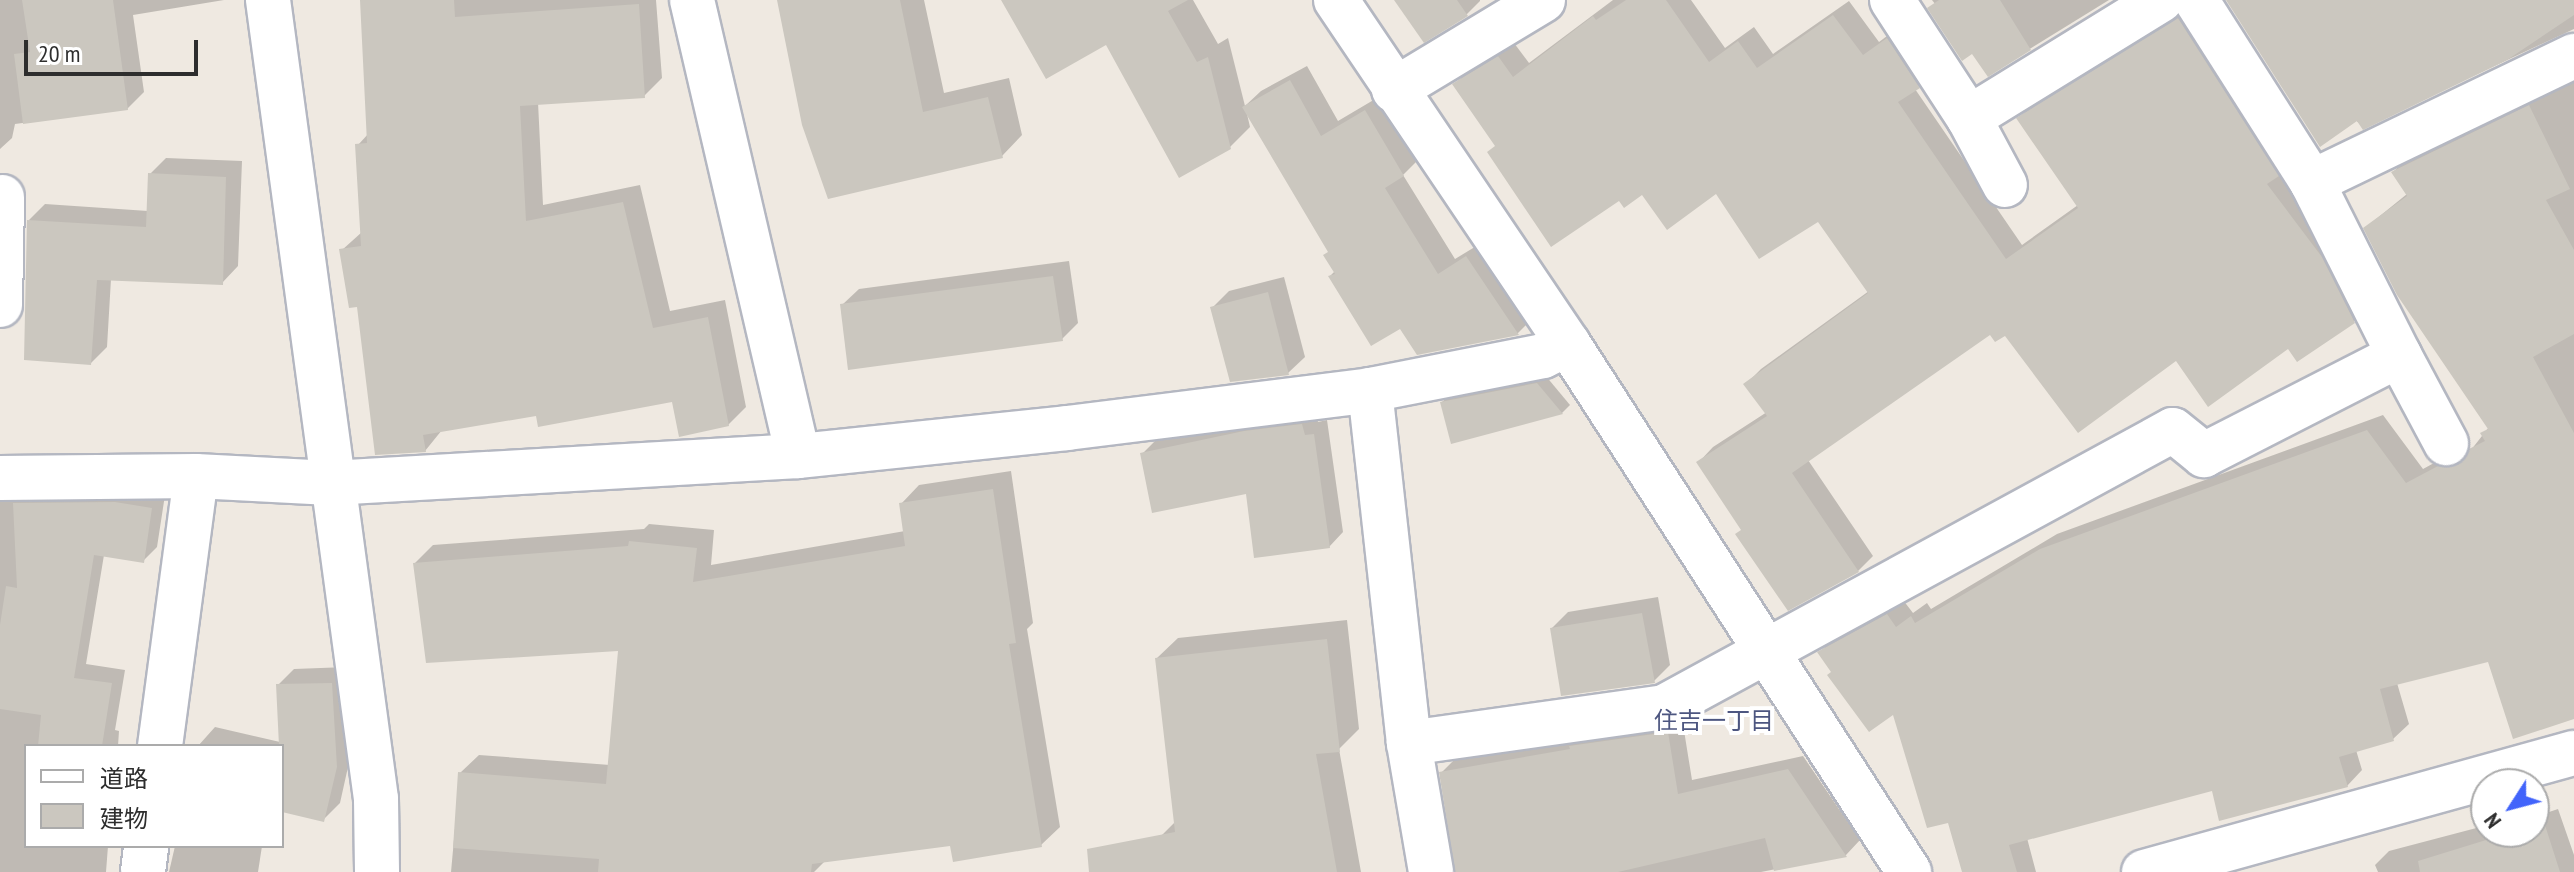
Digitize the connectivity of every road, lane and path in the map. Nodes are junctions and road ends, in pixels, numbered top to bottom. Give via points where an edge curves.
1 (268, 0) edge
2 (692, 0) edge
3 (1336, 0) edge
4 (1543, 0) edge
5 (1892, 0) edge
6 (2161, 0) edge
7 (2196, 0) edge
8 (2574, 56) edge
9 (1394, 90) junction
10 (1969, 118) junction
11 (2312, 182) junction
12 (2005, 185) dead end
13 (2, 197) dead end
14 (0, 305) edge
15 (1568, 344) junction
16 (2399, 355) junction
17 (1370, 390) junction
18 (2446, 443) dead end
19 (798, 456) junction
20 (196, 476) junction
21 (0, 478) edge
22 (331, 483) junction
23 (1766, 654) junction
24 (1409, 743) junction
25 (160, 744) edge
26 (2574, 753) edge
27 (146, 848) edge
28 (143, 872) edge
29 (377, 872) edge
30 (1431, 872) edge
31 (1909, 872) edge
32 (2144, 872) edge

1 - 22 street
2 - 19 street
3 - 9 street
4 - 9 street
5 - 10 street
6 - 10 street
7 - 11 street
8 - 11 street
9 - 15 street
10 - 12 street
11 - 16 street
13 - 14 street
15 - 17 street via 1543,356
15 - 23 street
16 - 18 street
16 - 23 street via 2204,455 2173,430
17 - 19 street
17 - 24 street
19 - 22 street
20 - 21 street
20 - 22 street
20 - 25 street
22 - 29 street via 376,799
23 - 24 street via 1664,707
23 - 31 street
24 - 30 street
26 - 32 street
27 - 28 street

